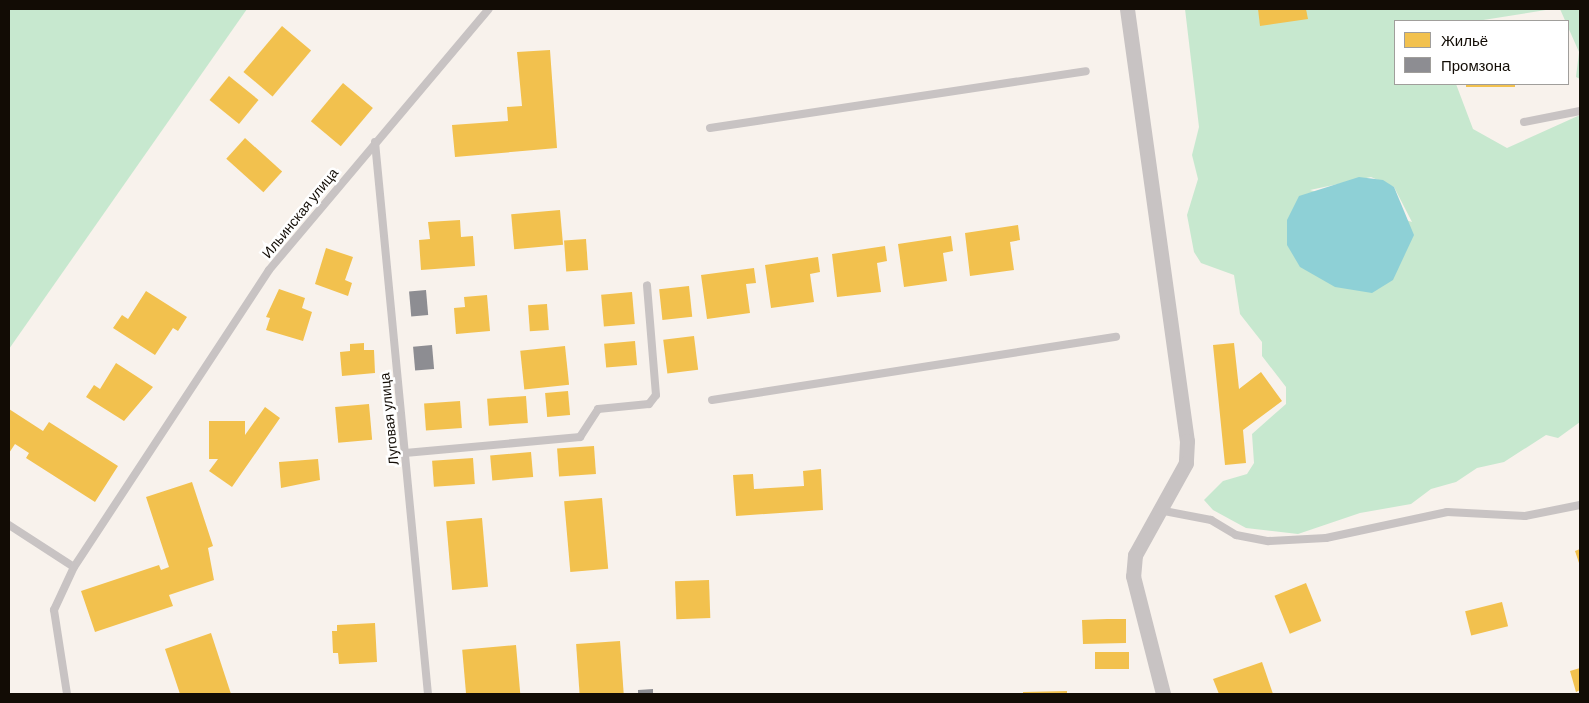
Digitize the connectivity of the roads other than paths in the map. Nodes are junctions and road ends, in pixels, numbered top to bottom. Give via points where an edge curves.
1 (489, 9) edge
2 (1127, 9) edge
3 (1086, 71) dead end
4 (1580, 111) edge
5 (1524, 122) dead end
6 (710, 128) dead end
7 (375, 142) junction
8 (647, 285) dead end
9 (1116, 337) dead end
10 (712, 400) dead end
11 (405, 454) junction
12 (1580, 505) edge
13 (1160, 510) junction
14 (9, 525) edge
15 (74, 567) junction
16 (66, 694) edge
17 (428, 694) edge
18 (1163, 694) edge

1 - 7 lane, Ильинская улица
2 - 13 street via 1187,441 1186,463
3 - 6 lane
4 - 5 lane
7 - 11 lane, Луговая улица
7 - 15 lane, Ильинская улица via 269,270
8 - 11 lane via 656,395 649,404 598,409 580,437
9 - 10 lane
11 - 17 lane, Луговая улица
12 - 13 lane via 1525,516 1448,512 1326,538 1268,541 1236,535 1212,520
13 - 18 street via 1135,555 1133,576
14 - 15 lane
15 - 16 lane, Ильинская улица via 54,610

